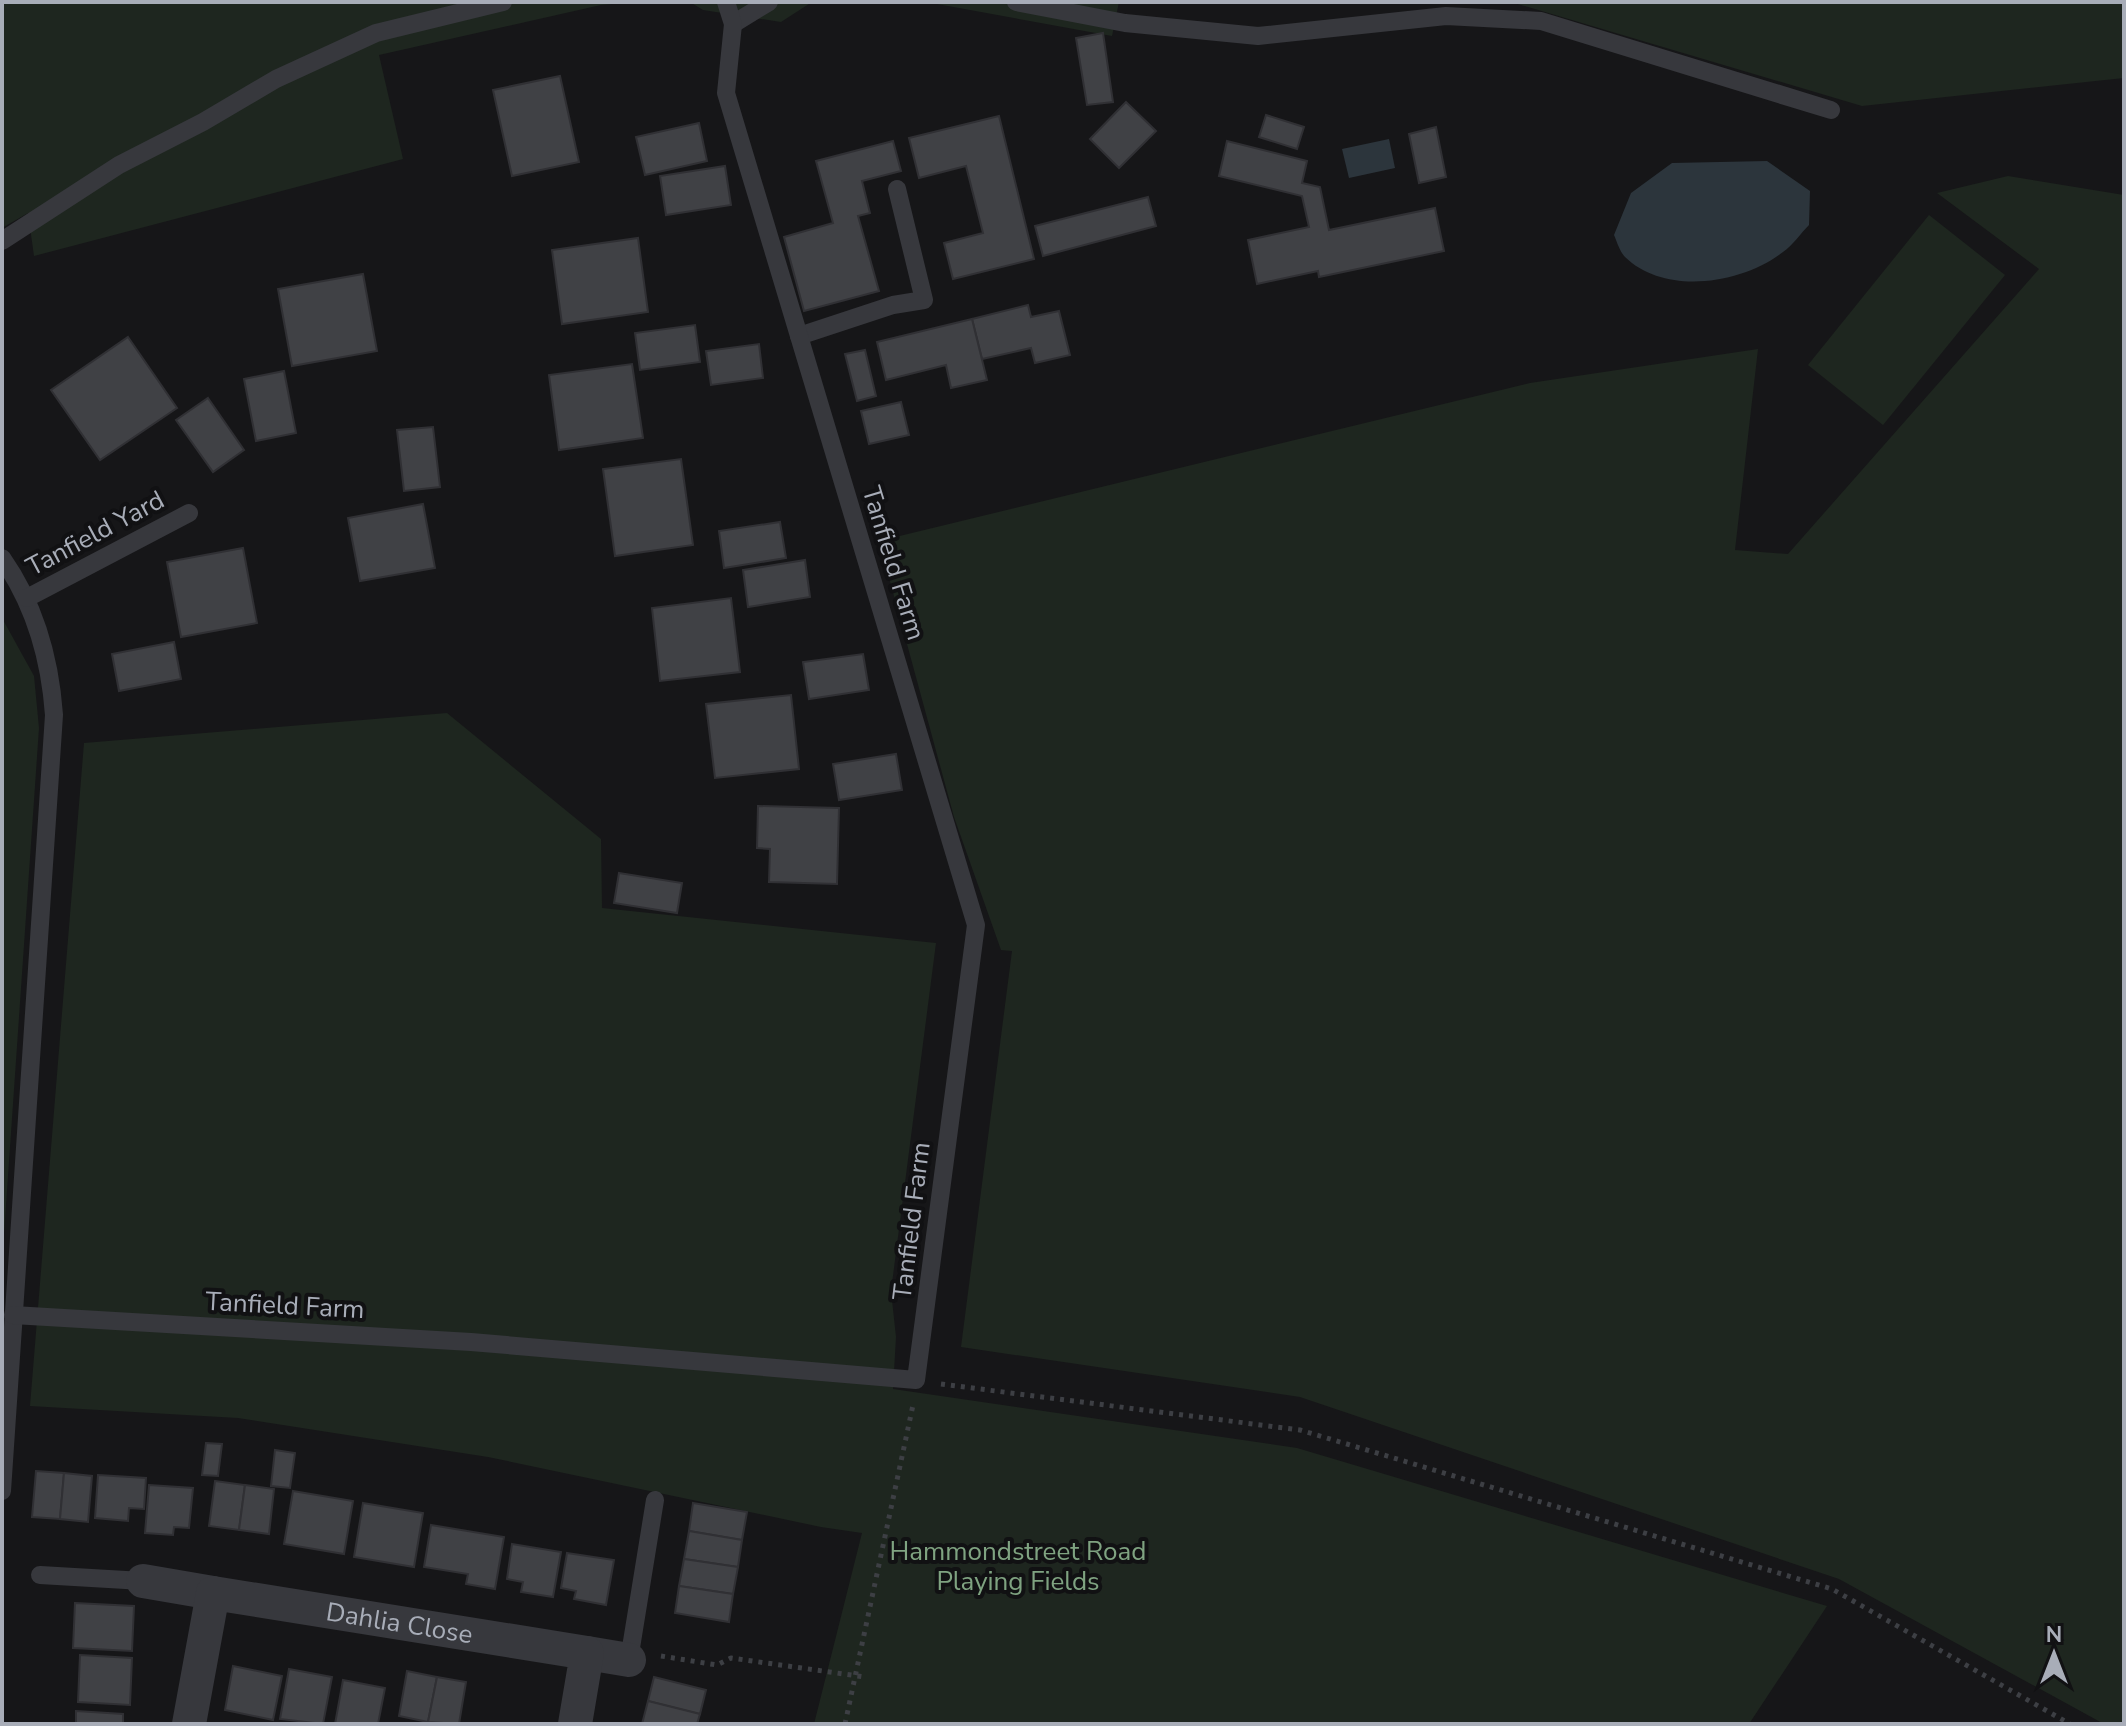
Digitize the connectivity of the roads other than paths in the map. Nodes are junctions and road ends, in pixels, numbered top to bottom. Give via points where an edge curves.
1 (503, 2) edge
2 (726, 2) edge
3 (769, 2) edge
4 (1016, 2) edge
5 (733, 24) junction
6 (1831, 110) dead end
7 (897, 189) dead end
8 (2, 241) edge
9 (799, 336) junction
10 (189, 513) dead end
11 (2, 558) edge
12 (27, 598) junction
13 (13, 1315) junction
14 (2, 1491) edge
15 (655, 1500) dead end
16 (40, 1575) dead end
17 (143, 1581) joint
18 (213, 1593) junction
19 (587, 1653) junction
20 (629, 1660) joint
21 (189, 1724) edge
22 (575, 1724) edge

1 - 8 lane via 376,33 276,79 119,165
2 - 5 lane, Tanfield Farm
3 - 5 lane
4 - 6 lane via 1125,23 1258,36 1446,16 1541,21
5 - 9 lane, Tanfield Farm via 726,93
7 - 9 lane via 924,300
9 - 13 lane, Tanfield Farm via 976,925 916,1380 471,1342
10 - 12 lane, Tanfield Yard
11 - 12 lane
12 - 13 lane, Tanfield Yard via 47,656 54,715
13 - 14 lane
15 - 20 lane
16 - 17 lane
17 - 18 street, Dahlia Close
18 - 19 street, Dahlia Close
18 - 21 street
19 - 20 street, Dahlia Close
19 - 22 street

